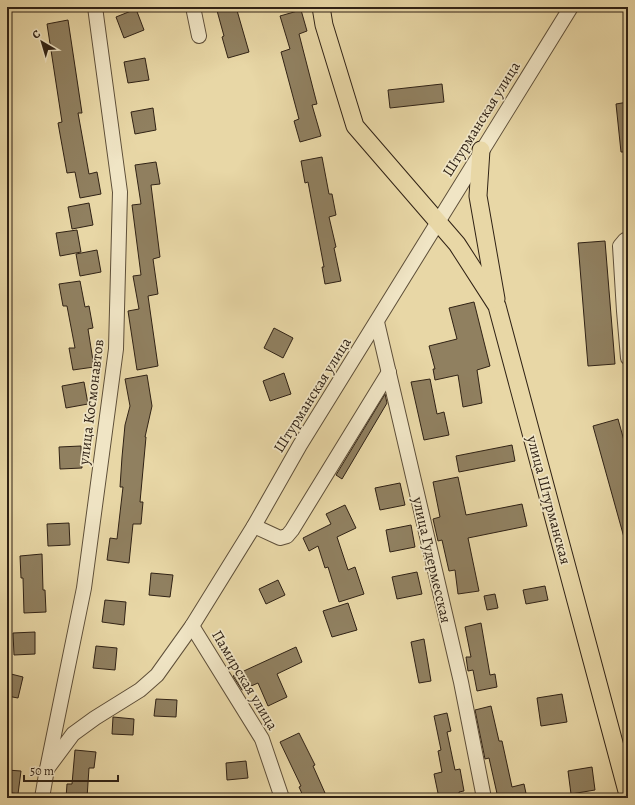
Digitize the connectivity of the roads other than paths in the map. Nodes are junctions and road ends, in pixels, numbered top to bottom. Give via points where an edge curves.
1 (95, 7) edge
2 (193, 7) edge
3 (321, 7) edge
4 (571, 7) edge
5 (199, 36) dead end
6 (481, 150) junction
7 (437, 221) junction
8 (628, 240) edge
9 (498, 309) junction
10 (377, 322) junction
11 (628, 358) edge
12 (389, 372) junction
13 (254, 526) junction
14 (192, 626) junction
15 (47, 769) junction
16 (628, 795) edge
17 (42, 798) edge
18 (282, 798) edge
19 (484, 798) edge

1 - 15 street, улица Космонавтов via 120,192 116,349 84,588
2 - 5 street
3 - 7 main road via 324,25 355,126
4 - 6 street, Штурманская улица
6 - 7 street, Штурманская улица
6 - 9 main road via 478,196
7 - 9 main road, улица Штурманская via 457,244
7 - 10 street, Штурманская улица
8 - 11 street via 620,246
9 - 16 main road, улица Штурманская
10 - 12 street, улица Гудермесская
10 - 13 street, Штурманская улица via 300,445
12 - 13 street via 287,536 280,538
12 - 19 street, улица Гудермесская via 461,682
13 - 14 street, Штурманская улица
14 - 15 street, Штурманская улица via 157,675 140,690 73,734
14 - 18 street, Памирская улица via 262,739
15 - 17 street, улица Космонавтов

